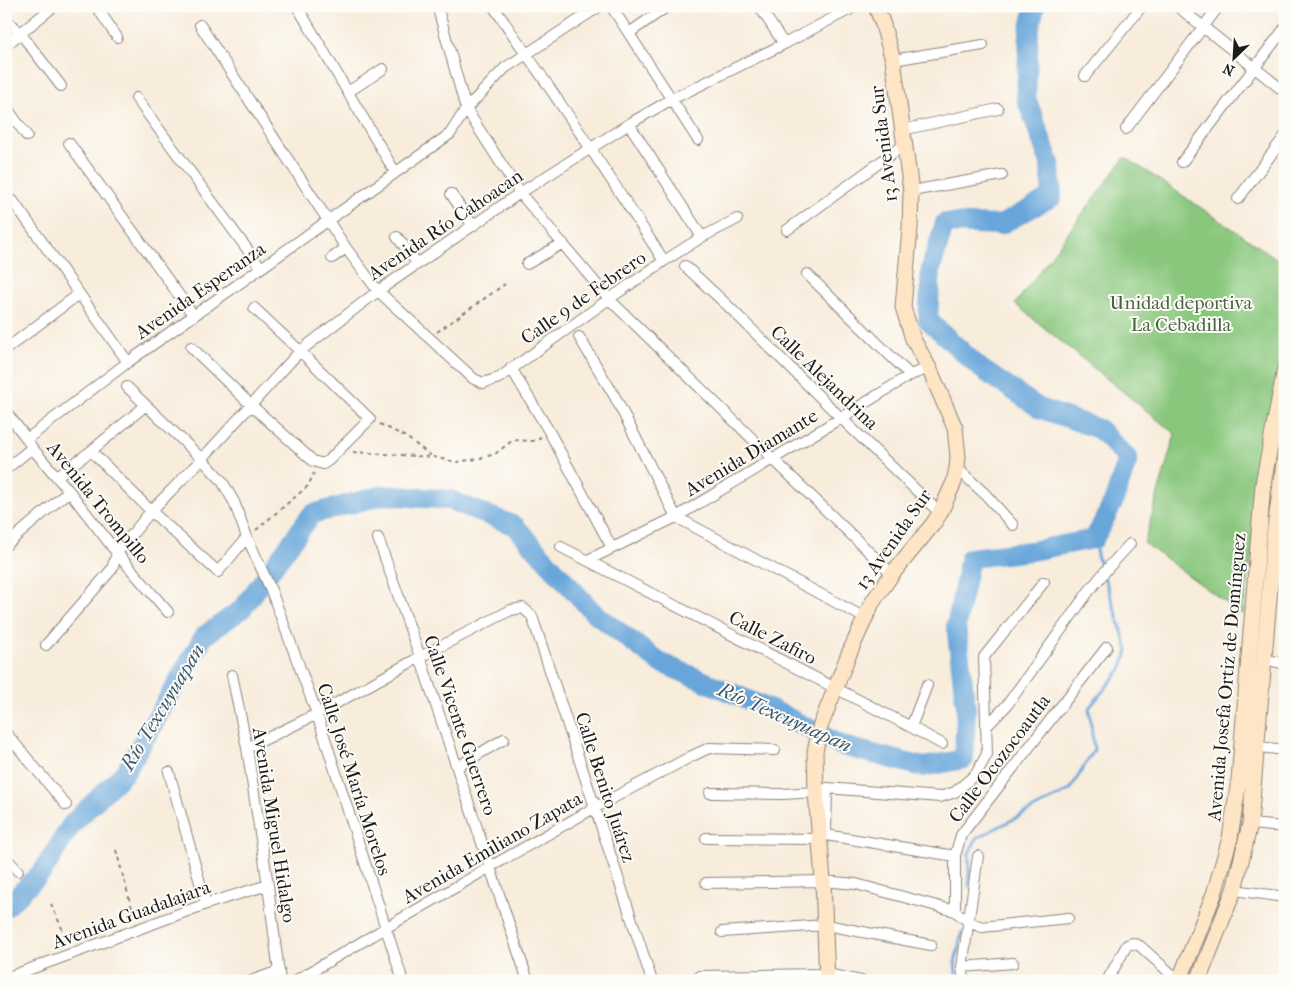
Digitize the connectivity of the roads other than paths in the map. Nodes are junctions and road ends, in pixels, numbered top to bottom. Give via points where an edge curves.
1 (54, 6) edge
2 (96, 6) edge
3 (297, 6) edge
4 (493, 6) edge
5 (600, 6) edge
6 (611, 6) edge
7 (668, 6) edge
8 (758, 6) edge
9 (856, 6) edge
10 (876, 6) edge
11 (1142, 6) edge
12 (1177, 6) edge
13 (1219, 6) edge
14 (438, 9) dead end
15 (6, 19) edge
16 (200, 25) dead end
17 (1203, 27) junction
18 (1285, 28) edge
19 (629, 33) junction
20 (21, 34) junction
21 (117, 37) dead end
22 (784, 44) junction
23 (983, 44) dead end
24 (6, 45) edge
25 (527, 54) junction
26 (892, 60) junction
27 (1254, 67) junction
28 (383, 69) dead end
29 (1084, 76) dead end
30 (61, 86) dead end
31 (348, 92) junction
32 (1285, 92) edge
33 (136, 98) dead end
34 (672, 99) junction
35 (6, 107) edge
36 (466, 109) junction
37 (998, 110) dead end
38 (630, 124) junction
39 (1126, 129) dead end
40 (26, 136) dead end
41 (1285, 136) edge
42 (904, 137) junction
43 (698, 140) dead end
44 (69, 143) dead end
45 (590, 148) junction
46 (1182, 162) dead end
47 (395, 172) junction
48 (1002, 175) dead end
49 (911, 191) junction
50 (520, 193) junction
51 (450, 194) dead end
52 (1238, 199) dead end
53 (13, 201) dead end
54 (736, 219) dead end
55 (328, 220) junction
56 (473, 226) junction
57 (787, 230) dead end
58 (397, 237) dead end
59 (702, 237) junction
60 (563, 243) junction
61 (346, 248) junction
62 (332, 258) dead end
63 (664, 261) junction
64 (418, 264) junction
65 (527, 264) dead end
66 (685, 266) dead end
67 (261, 268) junction
68 (807, 274) dead end
69 (378, 291) junction
70 (79, 294) junction
71 (609, 299) junction
72 (254, 308) dead end
73 (194, 316) junction
74 (579, 337) dead end
75 (191, 347) dead end
76 (6, 349) edge
77 (300, 351) junction
78 (128, 362) junction
79 (511, 368) junction
80 (929, 368) junction
81 (1285, 369) edge
82 (910, 375) junction
83 (127, 387) dead end
84 (251, 405) junction
85 (146, 406) junction
86 (6, 412) edge
87 (841, 418) junction
88 (29, 444) junction
89 (91, 452) junction
90 (202, 459) junction
91 (773, 459) junction
92 (1284, 460) edge
93 (6, 468) edge
94 (957, 468) junction
95 (57, 476) junction
96 (69, 491) junction
97 (151, 511) junction
98 (940, 513) junction
99 (676, 517) junction
100 (1013, 525) dead end
101 (1280, 531) edge
102 (247, 537) junction
103 (378, 538) dead end
104 (1130, 544) dead end
105 (6, 545) edge
106 (561, 547) dead end
107 (612, 548) junction
108 (117, 553) junction
109 (588, 560) junction
110 (892, 574) junction
111 (1044, 582) dead end
112 (168, 612) dead end
113 (864, 618) junction
114 (46, 645) dead end
115 (1107, 647) dead end
116 (420, 658) junction
117 (1265, 659) junction
118 (1285, 664) edge
119 (232, 675) dead end
120 (927, 685) dead end
121 (835, 689) junction
122 (317, 714) junction
123 (911, 727) junction
124 (986, 727) junction
125 (6, 733) edge
126 (504, 739) dead end
127 (942, 744) dead end
128 (1242, 746) junction
129 (1258, 747) junction
130 (247, 748) junction
131 (775, 750) dead end
132 (1285, 750) edge
133 (457, 767) junction
134 (169, 772) dead end
135 (821, 790) junction
136 (710, 793) dead end
137 (66, 805) dead end
138 (594, 808) junction
139 (1250, 824) junction
140 (1285, 827) edge
141 (823, 837) junction
142 (706, 838) dead end
143 (955, 856) junction
144 (978, 856) dead end
145 (6, 858) edge
146 (490, 867) junction
147 (18, 872) dead end
148 (824, 881) junction
149 (706, 883) dead end
150 (268, 886) junction
151 (1234, 890) junction
152 (1285, 897) edge
153 (206, 904) junction
154 (955, 911) junction
155 (1068, 918) dead end
156 (969, 922) junction
157 (826, 925) junction
158 (386, 927) junction
159 (722, 932) dead end
160 (931, 945) dead end
161 (1013, 963) dead end
162 (962, 967) junction
163 (279, 976) edge
164 (699, 976) dead end
165 (827, 977) edge
166 (6, 978) edge
167 (251, 981) edge
168 (295, 981) edge
169 (403, 981) edge
170 (528, 981) edge
171 (652, 981) edge
172 (861, 981) edge
173 (964, 981) edge
174 (1107, 981) edge
175 (1179, 981) edge
176 (1198, 981) edge

1 - 20 street
2 - 21 street
3 - 31 street
4 - 25 street
5 - 25 street, Avenida Esperanza
6 - 19 street
7 - 19 street
8 - 22 street
9 - 22 street, Avenida Río Cahoacan
10 - 26 main road, 13 Avenida Sur
11 - 29 street
12 - 17 street
13 - 17 street
14 - 36 street
15 - 20 street
16 - 55 street
17 - 27 street
17 - 39 street
18 - 27 street
19 - 34 street
20 - 24 street
20 - 30 street
22 - 34 street, Avenida Río Cahoacan
23 - 26 street
25 - 36 street, Avenida Esperanza via 505,68
25 - 45 street
26 - 42 main road, 13 Avenida Sur
27 - 32 street
27 - 46 street
28 - 31 street
31 - 47 street
33 - 67 street
34 - 38 street, Avenida Río Cahoacan
34 - 43 street
35 - 40 street
36 - 47 street, Avenida Esperanza via 450,134
36 - 50 street
37 - 42 street
38 - 45 street, Avenida Río Cahoacan
38 - 59 street
41 - 52 street
42 - 49 main road, 13 Avenida Sur
42 - 57 street
44 - 73 street
45 - 50 street, Avenida Río Cahoacan
45 - 63 street
47 - 55 street, Avenida Esperanza
48 - 49 street
49 - 80 main road, 13 Avenida Sur via 903,307 913,339
50 - 56 street, Avenida Río Cahoacan
50 - 60 street
51 - 56 street
53 - 70 street
54 - 59 street, Calle 9 de Febrero
55 - 61 street
55 - 67 street, Avenida Esperanza
56 - 64 street, Avenida Río Cahoacan
58 - 64 street
59 - 63 street, Calle 9 de Febrero
60 - 65 street
60 - 71 street
61 - 62 street
61 - 69 street
63 - 71 street, Calle 9 de Febrero
64 - 69 street, Avenida Río Cahoacan
66 - 87 street, Calle Alejandrina
67 - 73 street, Avenida Esperanza
68 - 82 street
69 - 77 street, Avenida Río Cahoacan
69 - 79 street, Calle 9 de Febrero via 474,379 483,383 499,378
70 - 76 street
70 - 78 street
71 - 79 street, Calle 9 de Febrero
71 - 91 street
72 - 77 street
73 - 78 street, Avenida Esperanza
74 - 99 street via 615,397
75 - 84 street
77 - 84 street, Avenida Río Cahoacan
77 - 84 street via 370,419 323,464 313,461
78 - 88 street, Avenida Esperanza
79 - 107 street
80 - 82 street, Avenida Diamante
80 - 94 main road, 13 Avenida Sur via 955,428
81 - 128 main road, Avenida Josefa Ortiz de Domínguez via 1263,484
82 - 87 street, Avenida Diamante
83 - 85 street, Calle José María Morelos
84 - 90 street, Avenida Río Cahoacan
85 - 89 street
85 - 90 street, Calle José María Morelos
86 - 88 street, Avenida Trompillo
87 - 91 street, Avenida Diamante
87 - 98 street, Calle Alejandrina
88 - 93 street, Avenida Esperanza
88 - 95 street, Avenida Trompillo
89 - 95 street
89 - 97 street
90 - 97 street, Avenida Río Cahoacan
90 - 102 street, Calle José María Morelos via 222,481
91 - 99 street, Avenida Diamante
91 - 110 street
92 - 101 main road, Avenida Josefa Ortiz de Domínguez
94 - 98 main road, 13 Avenida Sur
94 - 100 street
95 - 96 street, Avenida Trompillo
96 - 105 street
96 - 108 street, Avenida Trompillo
97 - 102 street via 218,572
97 - 108 street, Avenida Río Cahoacan
98 - 110 main road, 13 Avenida Sur
99 - 107 street, Avenida Diamante
99 - 113 street
101 - 117 main road, Avenida Josefa Ortiz de Domínguez
102 - 122 street, Calle José María Morelos via 271,590
103 - 116 street, Calle Vicente Guerrero
104 - 124 street via 1089,590 1007,705
106 - 109 street, Calle Zafiro
107 - 109 street, Avenida Diamante
108 - 112 street, Avenida Trompillo
108 - 114 street, Avenida Río Cahoacan via 112,569
109 - 121 street, Calle Zafiro
110 - 113 main road, 13 Avenida Sur
111 - 124 street via 984,657
113 - 121 main road, 13 Avenida Sur
115 - 143 street, Calle Ocozocoautla via 961,835
116 - 122 street
116 - 133 street, Calle Vicente Guerrero
116 - 138 street, Calle Benito Juárez via 511,610 523,608 532,616
117 - 118 street
117 - 129 main road, Avenida Josefa Ortiz de Domínguez
119 - 130 street, Avenida Miguel Hidalgo
120 - 123 street
121 - 123 street, Calle Zafiro
121 - 135 main road, 13 Avenida Sur via 820,727 815,752
122 - 130 street
122 - 158 street, Calle José María Morelos
123 - 127 street, Calle Zafiro
124 - 135 street via 987,754 976,774 956,792 940,797
125 - 137 street
126 - 133 street
128 - 129 street
128 - 175 main road, Avenida Josefa Ortiz de Domínguez via 1230,838 1214,894
129 - 132 street
129 - 139 main road, Avenida Josefa Ortiz de Domínguez
130 - 150 street, Avenida Miguel Hidalgo
131 - 138 street, Avenida Emiliano Zapata via 709,748
133 - 146 street, Calle Vicente Guerrero
134 - 153 street
135 - 136 street via 783,794
135 - 141 main road, 13 Avenida Sur
138 - 146 street, Avenida Emiliano Zapata
138 - 171 street, Calle Benito Juárez
139 - 140 street
139 - 151 main road, Avenida Josefa Ortiz de Domínguez
141 - 142 street
141 - 143 street
141 - 148 main road, 13 Avenida Sur
143 - 154 street, Calle Ocozocoautla
144 - 156 street
145 - 147 street
146 - 158 street, Avenida Emiliano Zapata
146 - 170 street, Calle Vicente Guerrero
148 - 149 street
148 - 154 street via 856,884
148 - 157 main road, 13 Avenida Sur
150 - 153 street, Avenida Guadalajara
150 - 163 street, Avenida Miguel Hidalgo
151 - 152 street
151 - 176 main road, Avenida Josefa Ortiz de Domínguez
153 - 166 street, Avenida Guadalajara
154 - 156 street
155 - 156 street via 982,927
156 - 162 street
157 - 159 street
157 - 160 street
157 - 165 main road, 13 Avenida Sur
158 - 168 street, Avenida Emiliano Zapata
158 - 169 street, Calle José María Morelos
161 - 162 street
162 - 173 street
163 - 167 street
164 - 165 street
165 - 172 street
174 - 175 street via 1127,945 1133,943

